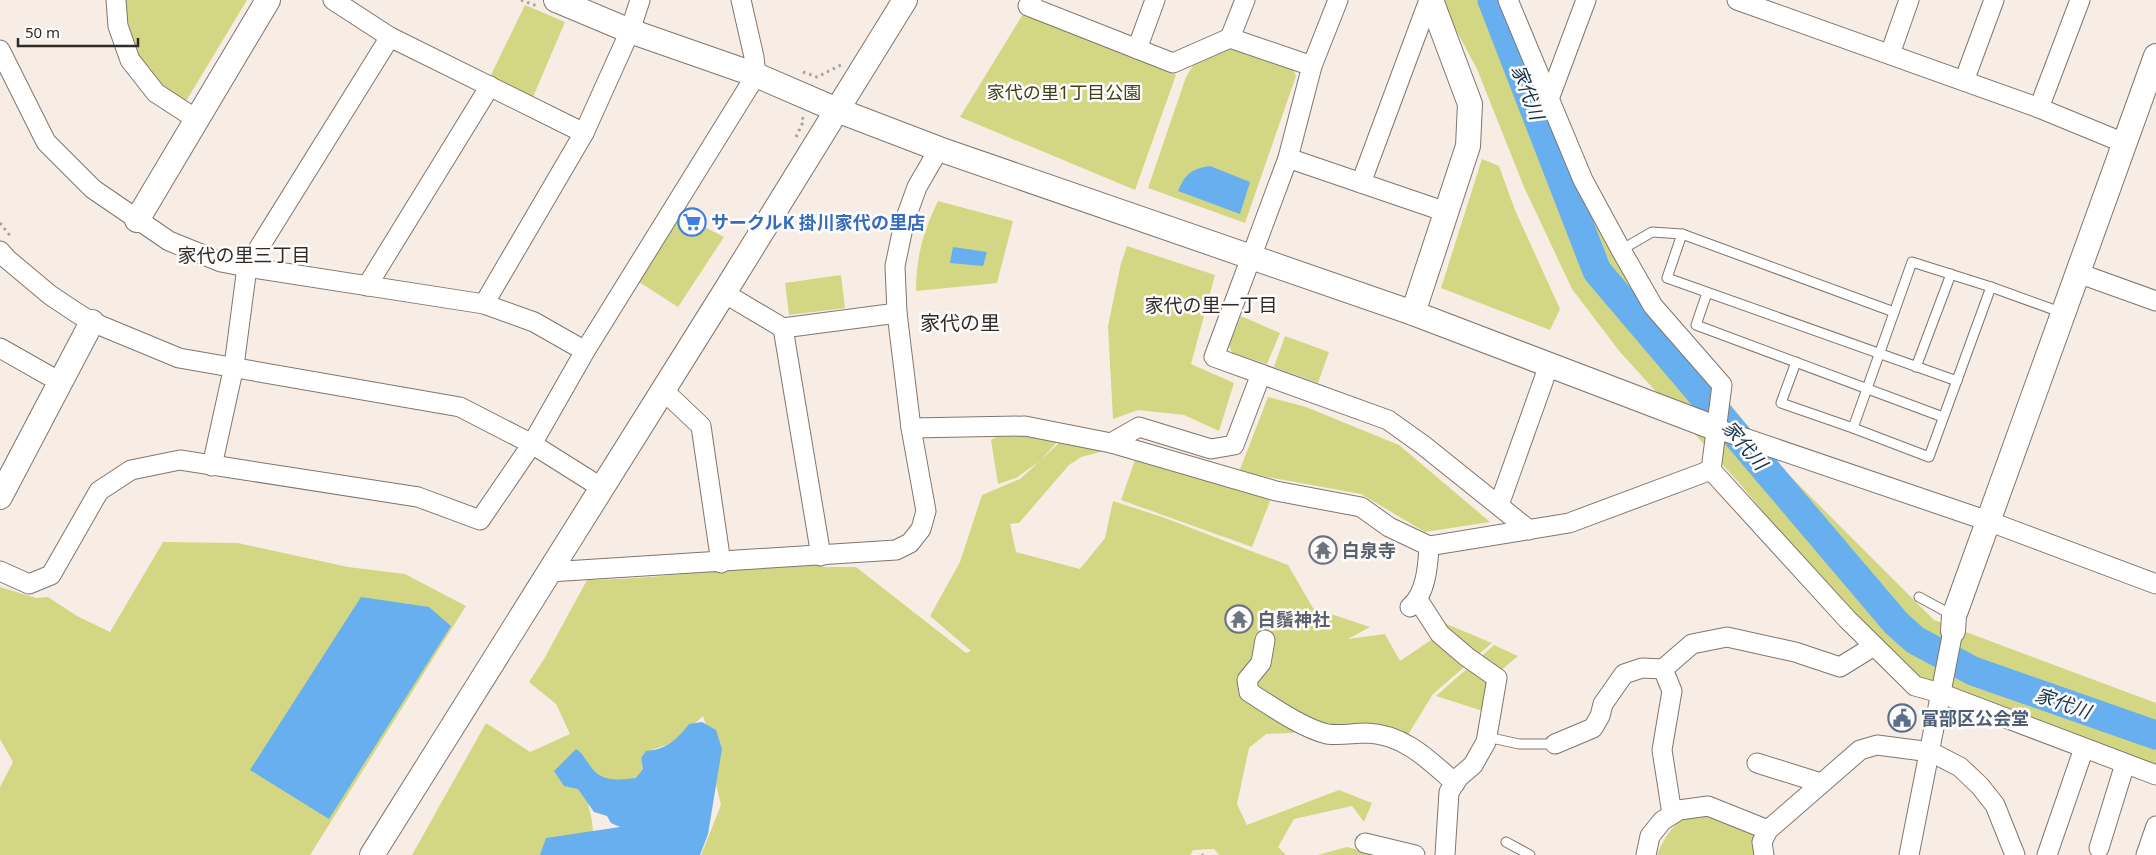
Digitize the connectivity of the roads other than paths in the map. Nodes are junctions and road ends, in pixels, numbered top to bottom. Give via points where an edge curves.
1 (116, 0) edge
2 (268, 0) edge
3 (333, 0) edge
4 (640, 0) edge
5 (741, 0) edge
6 (905, 0) edge
7 (1032, 0) edge
8 (1155, 0) edge
9 (1245, 0) edge
10 (1338, 0) edge
11 (1430, 0) edge
12 (1508, 0) edge
13 (1586, 0) edge
14 (1737, 0) edge
15 (1910, 0) edge
16 (1994, 0) edge
17 (2080, 0) edge
18 (548, 3) edge
19 (630, 31) junction
20 (390, 37) junction
21 (1230, 38) junction
22 (1137, 49) junction
23 (0, 50) edge
24 (1890, 54) junction
25 (2156, 56) edge
26 (1312, 66) junction
27 (756, 76) junction
28 (1964, 81) junction
29 (490, 86) junction
30 (1549, 99) junction
31 (2039, 108) junction
32 (837, 110) junction
33 (196, 119) junction
34 (584, 133) junction
35 (2124, 143) junction
36 (939, 150) junction
37 (1288, 158) junction
38 (1361, 183) junction
39 (1446, 212) junction
40 (137, 220) junction
41 (1682, 234) junction
42 (8, 247) edge
43 (1621, 250) junction
44 (1250, 257) junction
45 (247, 267) junction
46 (2078, 273) junction
47 (1951, 274) junction
48 (367, 286) junction
49 (1991, 287) junction
50 (724, 293) junction
51 (1707, 293) junction
52 (2156, 301) edge
53 (484, 304) junction
54 (1894, 312) junction
55 (898, 313) junction
56 (1413, 313) junction
57 (2063, 313) junction
58 (92, 322) junction
59 (783, 328) junction
60 (0, 348) edge
61 (585, 351) junction
62 (1880, 354) junction
63 (1796, 362) junction
64 (1549, 365) junction
65 (234, 366) junction
66 (1916, 367) junction
67 (1261, 374) junction
68 (1956, 381) junction
69 (60, 382) junction
70 (1867, 388) junction
71 (663, 390) junction
72 (1943, 417) junction
73 (912, 428) junction
74 (1715, 428) junction
75 (1853, 428) junction
76 (1111, 443) junction
77 (532, 444) junction
78 (7, 466) edge
79 (212, 466) junction
80 (1711, 470) junction
81 (602, 488) junction
82 (0, 497) edge
83 (1499, 505) junction
84 (1988, 521) junction
85 (1529, 530) junction
86 (1429, 546) junction
87 (821, 556) junction
88 (721, 563) junction
89 (0, 571) edge
90 (549, 572) junction
91 (2156, 584) edge
92 (1919, 597) dead end
93 (1954, 624) junction
94 (1266, 640) dead end
95 (1874, 646) junction
96 (1663, 669) junction
97 (1940, 693) junction
98 (1487, 737) junction
99 (1555, 744) joint
100 (2084, 748) junction
101 (1931, 752) junction
102 (1757, 763) dead end
103 (2125, 764) junction
104 (2156, 775) edge
105 (1455, 783) junction
106 (1821, 783) junction
107 (1672, 814) junction
108 (2156, 826) edge
109 (1768, 830) junction
110 (1506, 842) dead end
111 (1365, 843) dead end
112 (2099, 848) dead end
113 (372, 855) edge
114 (1415, 855) edge
115 (1445, 855) edge
116 (1530, 855) edge
117 (1646, 855) edge
118 (1764, 855) edge
119 (1909, 855) edge
120 (2015, 855) edge
121 (2047, 855) edge
122 (2146, 855) edge

1 - 33 street via 118,26 130,60 156,93
2 - 33 street
3 - 20 street
4 - 19 street
5 - 27 street
6 - 32 street
7 - 22 street via 1028,6
8 - 22 street
9 - 21 street
10 - 26 street
11 - 38 street
11 - 39 street via 1470,104 1468,146
12 - 30 street
13 - 30 street
14 - 24 street
15 - 24 street
16 - 28 street
17 - 31 street
18 - 19 street
19 - 27 street
19 - 34 street
20 - 29 street
20 - 45 street
21 - 22 street via 1173,63
21 - 26 street
23 - 40 street via 46,142 93,189
24 - 28 street
25 - 35 street
26 - 37 street
27 - 32 street
27 - 61 street
28 - 31 street
29 - 34 street
29 - 48 street
30 - 43 street via 1583,180
31 - 35 street
32 - 36 street
32 - 50 street
33 - 40 street
34 - 53 street
35 - 46 street
36 - 44 street
36 - 55 street via 917,187 904,223 895,266
37 - 38 street
37 - 44 street
38 - 39 street
39 - 56 street
40 - 45 street via 169,241 221,262
41 - 43 lane via 1652,232
41 - 51 lane via 1666,278
41 - 54 lane
42 - 58 street via 6,258 50,294
43 - 74 street via 1653,306 1722,385
44 - 56 street
44 - 67 street via 1214,357
45 - 48 street
45 - 65 street
46 - 52 street
46 - 57 street
47 - 49 lane
47 - 54 lane via 1912,262
47 - 66 lane
48 - 53 street
49 - 57 lane
49 - 68 lane
50 - 59 street
50 - 71 street
51 - 62 lane
51 - 63 lane via 1696,325
53 - 61 street via 534,322
54 - 62 lane
55 - 59 street
55 - 73 street
56 - 64 street
57 - 84 street
58 - 65 street via 179,358
58 - 69 street
59 - 87 street
60 - 69 street
61 - 77 street
62 - 66 lane
62 - 70 lane
63 - 70 lane
63 - 75 lane via 1781,403
64 - 74 street
64 - 83 street
65 - 77 street via 460,407
65 - 79 street
66 - 68 lane
67 - 76 street via 1234,445 1211,449 1139,427
67 - 83 street via 1388,420
68 - 72 lane
69 - 78 street
70 - 72 lane
70 - 75 lane
71 - 81 street
71 - 88 street via 700,426
72 - 75 lane via 1929,457
73 - 76 street via 1025,426
73 - 87 street via 926,511 921,529 910,543 896,550
74 - 80 street
74 - 84 street
76 - 86 street via 1276,490 1361,508 1389,527
77 - 79 street via 480,520 418,497
77 - 81 street
78 - 82 street
79 - 89 street via 180,460 131,470 99,491 52,575 29,584
80 - 85 street via 1569,523
80 - 95 street
81 - 90 street
83 - 85 street
84 - 91 street
84 - 93 street
85 - 86 street
86 - 98 street via 1428,564 1414,604 1440,634 1497,678
87 - 88 street
88 - 90 street
90 - 113 street
92 - 93 lane
93 - 97 street
94 - 105 street via 1261,663 1247,680 1249,692 1327,734 1367,733 1401,741 1421,752
95 - 96 street via 1840,667 1794,652 1727,637 1692,644
95 - 97 street via 1915,686
96 - 99 street via 1642,668 1624,674 1603,704 1593,728
96 - 107 street via 1672,691 1662,750
97 - 100 street
97 - 101 street
98 - 99 lane via 1519,744
98 - 105 street via 1473,765
100 - 103 street
100 - 121 street
101 - 106 street via 1877,745 1860,750
101 - 119 street
101 - 120 street via 1960,767 1995,804
102 - 106 street
103 - 104 street
103 - 112 street
105 - 115 street via 1449,792
106 - 109 street
107 - 109 street via 1708,806
107 - 117 street via 1650,836
108 - 122 street
109 - 118 street via 1762,842
110 - 116 lane
111 - 114 street

